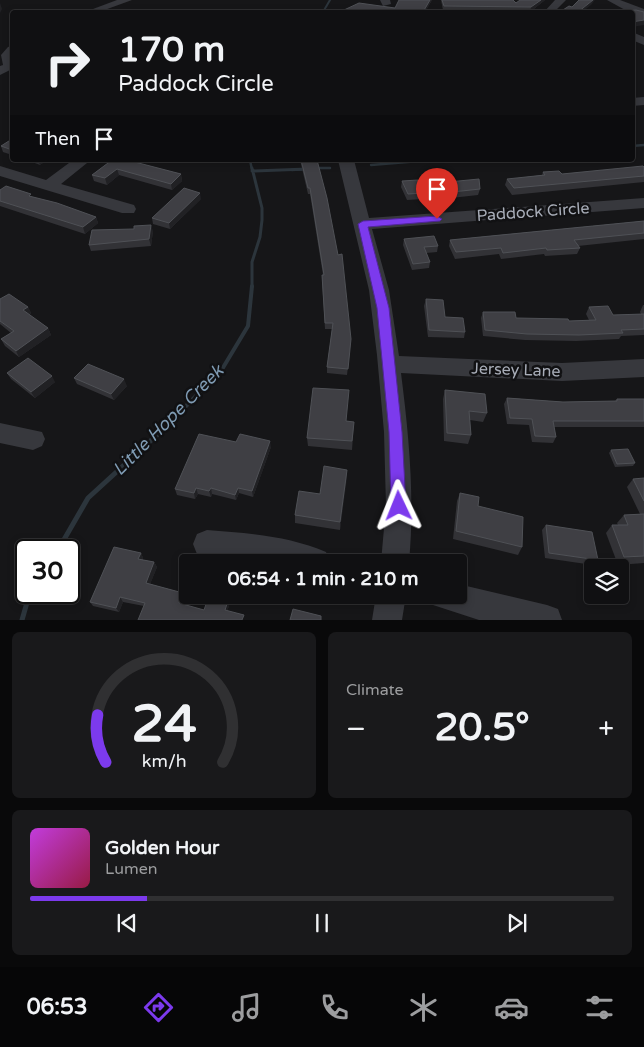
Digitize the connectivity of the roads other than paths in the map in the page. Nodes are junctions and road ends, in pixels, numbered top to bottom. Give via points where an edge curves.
1 (126, 0) edge
2 (561, 0) edge
3 (612, 0) edge
4 (96, 10) edge
5 (551, 10) edge
6 (644, 12) edge
7 (10, 51) edge
8 (0, 70) edge
9 (347, 162) edge
10 (79, 163) dead end
11 (0, 171) edge
12 (49, 184) junction
13 (644, 203) edge
14 (128, 209) dead end
15 (363, 224) junction
16 (389, 364) junction
17 (644, 368) edge
18 (0, 433) edge
19 (33, 439) dead end
20 (207, 544) dead end
21 (283, 554) edge
22 (395, 554) edge
23 (467, 601) edge
24 (390, 604) edge
25 (387, 620) edge
26 (547, 620) edge

1 - 4 street
2 - 5 street
3 - 6 street
7 - 8 street via 7,55 9,66
9 - 15 street
10 - 12 street
11 - 12 street
12 - 14 street
13 - 15 street, Paddock Circle
15 - 16 street via 383,308
16 - 17 street, Jersey Lane via 562,372
16 - 22 street via 399,506
18 - 19 street
20 - 21 street via 258,548
23 - 26 street
24 - 25 street

